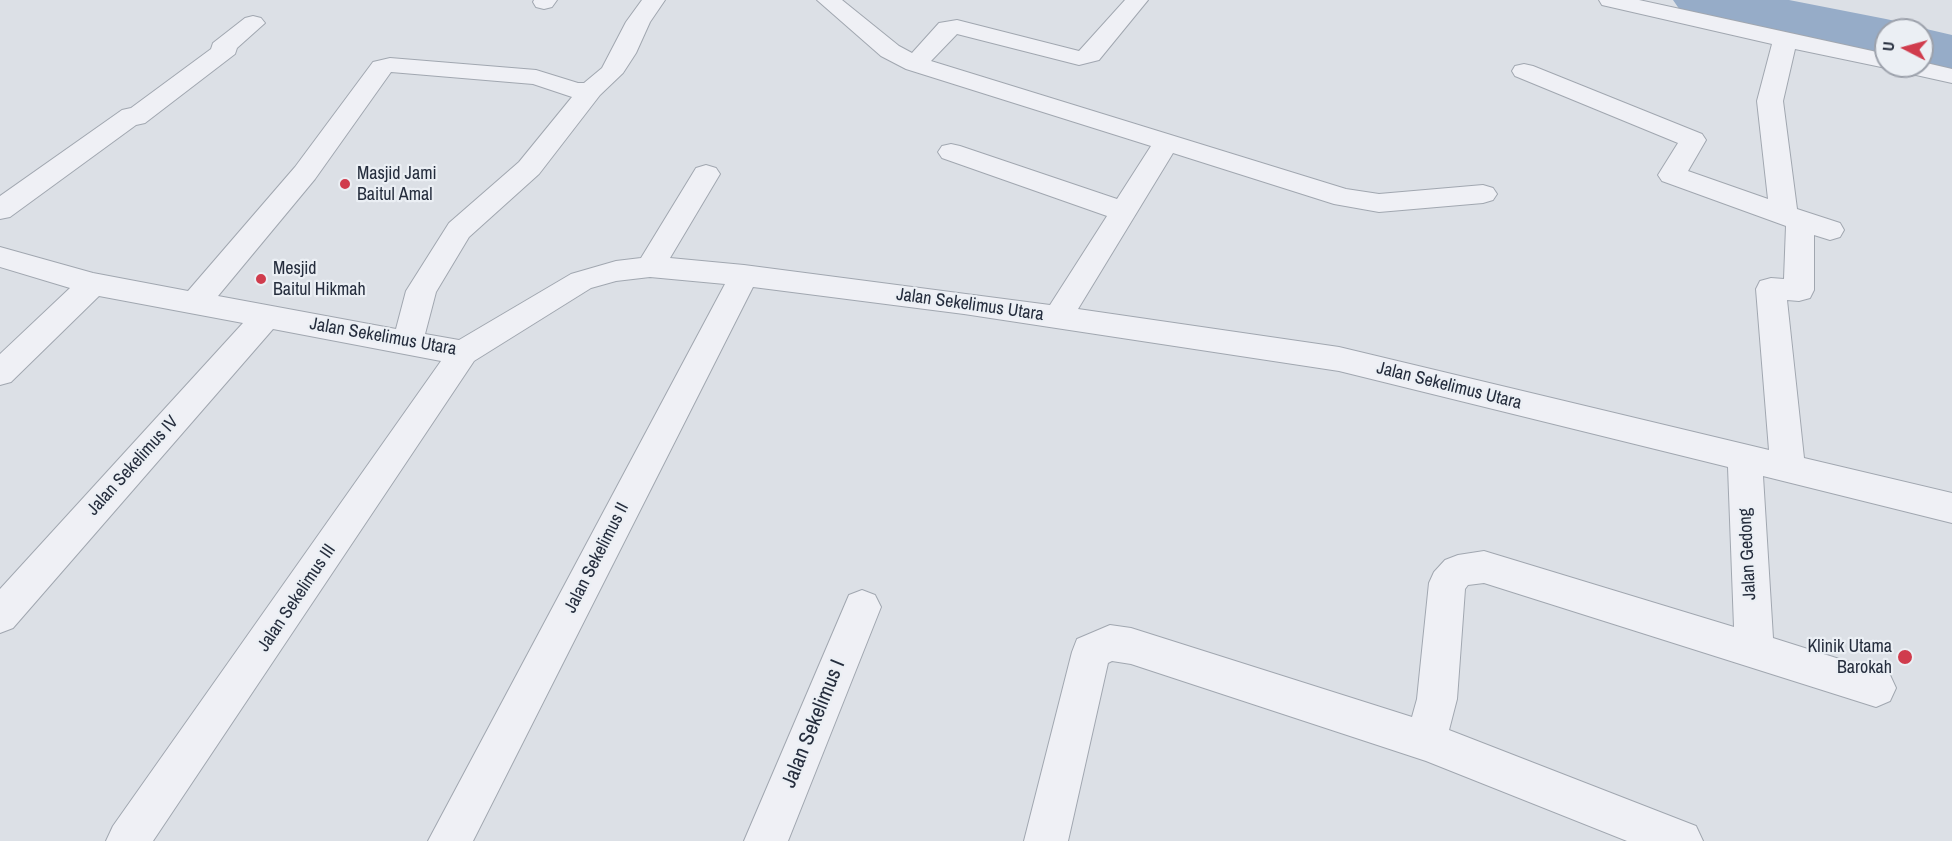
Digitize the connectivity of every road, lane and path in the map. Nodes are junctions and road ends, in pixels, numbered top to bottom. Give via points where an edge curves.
1 (654, 0) edge
2 (828, 0) edge
3 (1137, 0) edge
4 (1610, 0) edge
5 (253, 23) dead end
6 (1785, 39) junction
7 (1874, 58) edge
8 (915, 64) junction
9 (1524, 71) dead end
10 (1934, 72) edge
11 (1952, 76) edge
12 (591, 90) junction
13 (1166, 143) junction
14 (951, 152) dead end
15 (706, 174) dead end
16 (1672, 175) junction
17 (1649, 190) dead end
18 (1483, 194) dead end
19 (0, 207) edge
20 (1122, 211) junction
21 (1792, 218) junction
22 (1830, 230) dead end
23 (0, 256) edge
24 (650, 267) junction
25 (744, 275) junction
26 (93, 284) junction
27 (196, 302) junction
28 (267, 316) junction
29 (1058, 317) junction
30 (408, 342) junction
31 (463, 353) junction
32 (0, 373) edge
33 (1745, 458) junction
34 (1788, 468) junction
35 (1952, 508) edge
36 (862, 607) dead end
37 (0, 616) edge
38 (1754, 650) junction
39 (1876, 688) dead end
40 (1426, 741) junction
41 (128, 841) edge
42 (450, 841) edge
43 (766, 841) edge
44 (1046, 841) edge
45 (1681, 841) edge

1 - 12 street via 611,73
2 - 8 street via 890,51
3 - 8 street via 1090,55 1080,58 957,27 946,28
4 - 6 street
5 - 19 street via 222,48 226,50 136,117 132,116
6 - 7 street
6 - 21 street via 1770,100
8 - 13 street
9 - 16 street via 1693,140
10 - 11 street
12 - 27 street via 576,91 536,76 382,67 305,173
12 - 30 street via 529,168 459,230 421,291
13 - 18 street via 1344,198 1379,203
13 - 20 street
14 - 20 street
15 - 24 street
16 - 17 street
16 - 21 street
20 - 29 street
21 - 22 street
21 - 34 street via 1799,290 1771,289
23 - 26 street, Jalan Sekelimus Utara
24 - 25 street, Jalan Sekelimus Utara
24 - 31 street, Jalan Sekelimus Utara via 581,281
25 - 29 street, Jalan Sekelimus Utara
25 - 42 street, Jalan Sekelimus II
26 - 27 street, Jalan Sekelimus Utara
26 - 32 street
27 - 28 street, Jalan Sekelimus Utara
28 - 30 street, Jalan Sekelimus Utara
28 - 37 street, Jalan Sekelimus IV
29 - 33 street, Jalan Sekelimus Utara via 1338,359
30 - 31 street, Jalan Sekelimus Utara
31 - 41 street, Jalan Sekelimus III
33 - 34 street, Jalan Sekelimus Utara
33 - 38 street, Jalan Gedong
34 - 35 street, Jalan Sekelimus Utara
36 - 43 street, Jalan Sekelimus I
38 - 39 street
38 - 40 street via 1484,567 1458,571 1447,584 1437,699
40 - 44 street via 1131,646 1110,643 1091,652
40 - 45 street

